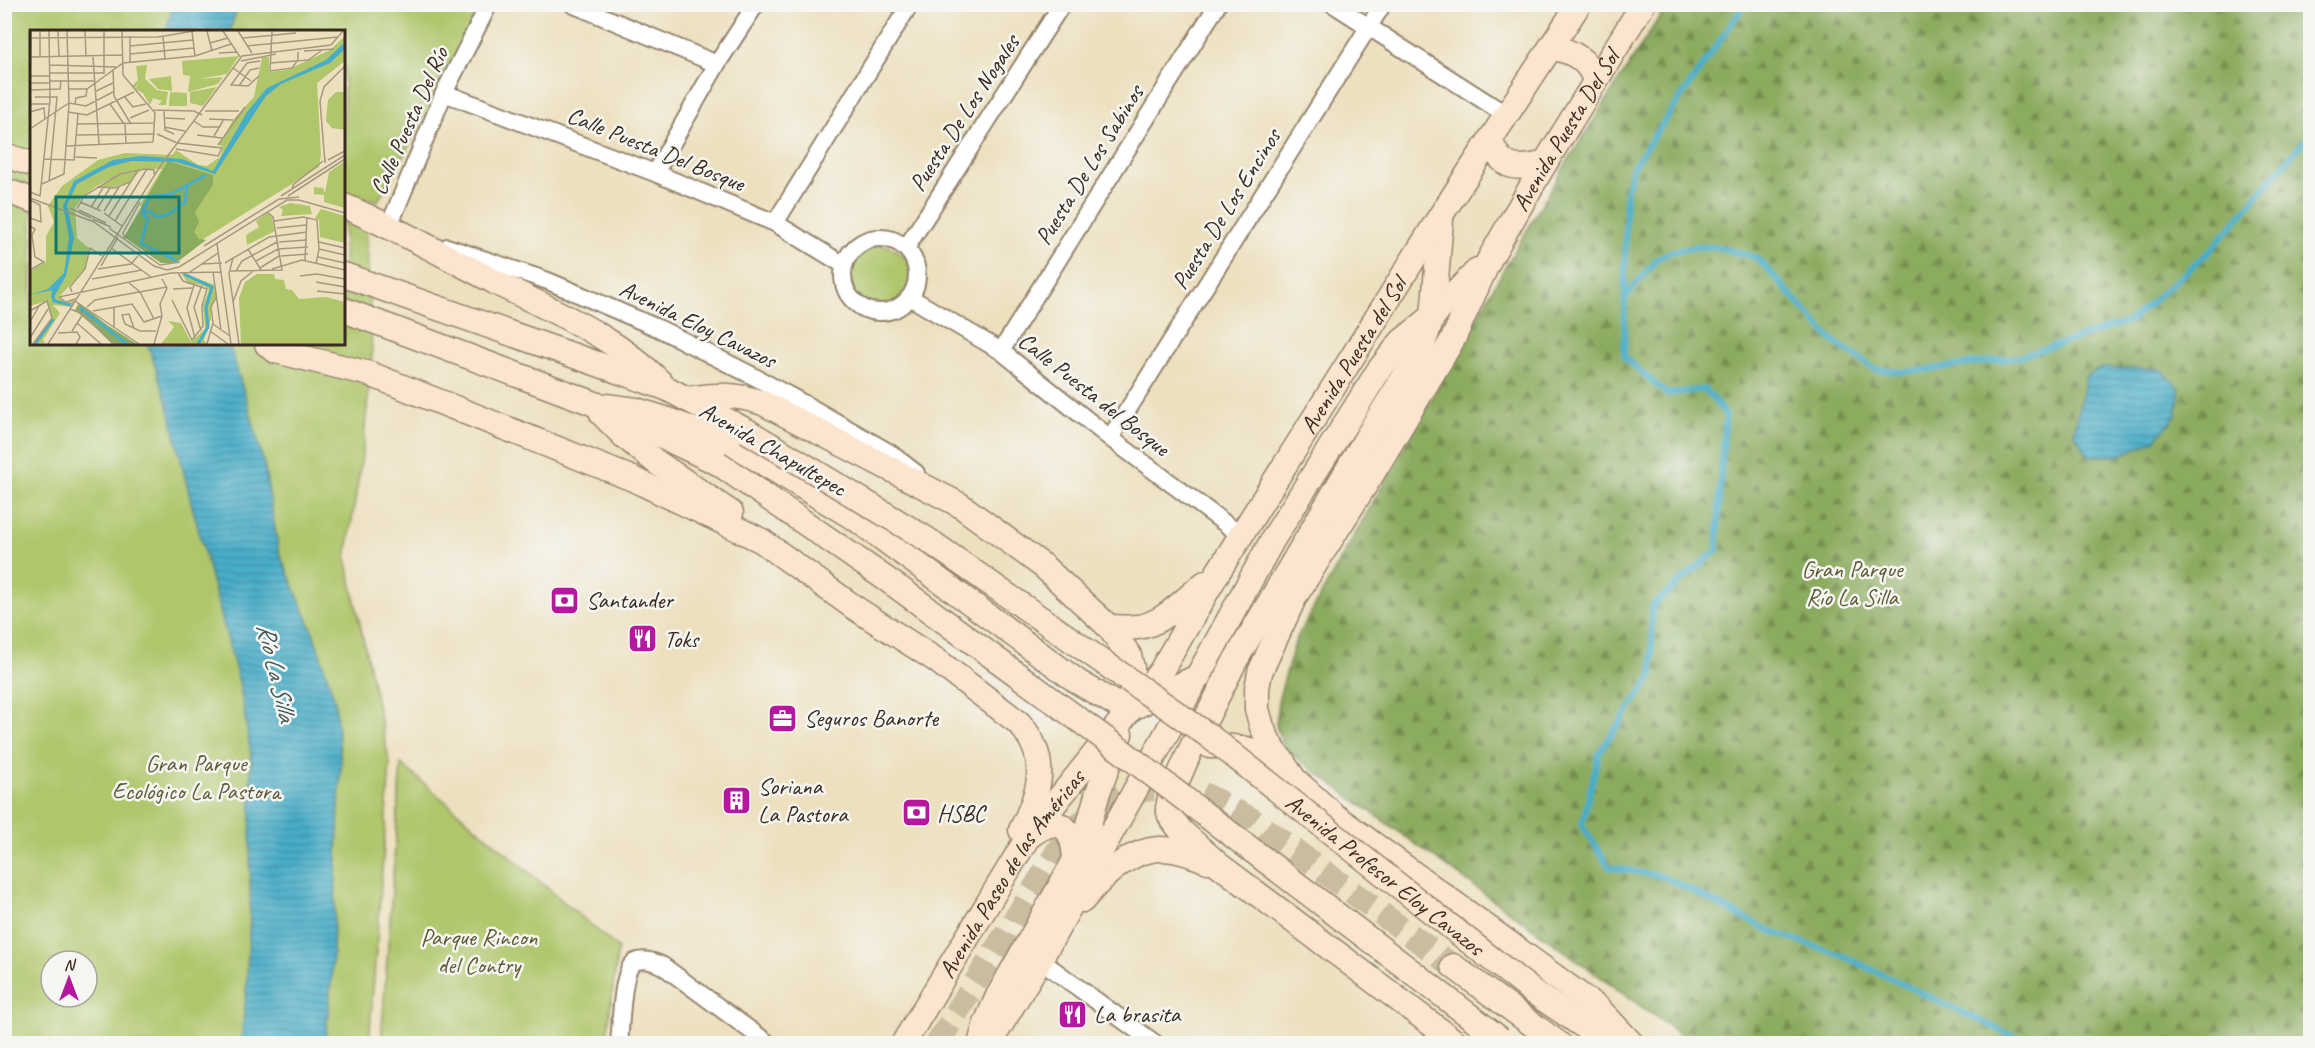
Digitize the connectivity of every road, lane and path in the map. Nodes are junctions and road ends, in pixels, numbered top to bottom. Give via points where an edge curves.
1 (489, 4) edge
2 (572, 4) edge
3 (756, 4) edge
4 (910, 4) edge
5 (1062, 4) edge
6 (1218, 4) edge
7 (1333, 4) edge
8 (1383, 4) edge
9 (1579, 4) edge
10 (1643, 4) edge
11 (1369, 27) junction
12 (1551, 48) junction
13 (717, 64) junction
14 (1595, 81) junction
15 (444, 93) junction
16 (1506, 114) junction
17 (1490, 140) junction
18 (4, 155) edge
19 (30, 163) edge
20 (1545, 163) junction
21 (655, 173) junction
22 (4, 190) edge
23 (30, 199) edge
24 (345, 206) edge
25 (1441, 215) junction
26 (775, 222) junction
27 (391, 227) junction
28 (906, 248) junction
29 (1490, 258) junction
30 (844, 265) junction
31 (345, 275) edge
32 (910, 298) junction
33 (345, 310) edge
34 (1433, 316) junction
35 (268, 345) edge
36 (1001, 351) junction
37 (676, 393) junction
38 (594, 403) junction
39 (1110, 438) junction
40 (960, 506) junction
41 (748, 534) junction
42 (1242, 536) junction
43 (1218, 572) junction
44 (1109, 627) junction
45 (1199, 676) junction
46 (1162, 704) joint
47 (1130, 709) junction
48 (1190, 751) junction
49 (1283, 762) junction
50 (1105, 772) junction
51 (1141, 772) junction
52 (1028, 837) junction
53 (1103, 845) junction
54 (1076, 860) junction
55 (1219, 866) junction
56 (987, 905) junction
57 (1052, 938) junction
58 (1040, 960) junction
59 (1453, 966) tunnel mouth
60 (1504, 1041) edge
61 (619, 1044) edge
62 (769, 1044) edge
63 (903, 1044) edge
64 (980, 1044) edge
65 (990, 1044) edge
66 (1156, 1044) edge
67 (1458, 1044) edge
68 (1559, 1044) edge
69 (1610, 1044) edge
70 (1632, 1044) edge

1 - 15 street, Calle Puesta Del Río
2 - 13 street
3 - 13 street
4 - 26 street
5 - 28 street, Puesta De Los Nogales
6 - 36 street, Puesta De Los Sabinos
7 - 11 street
8 - 11 street, Puesta De Los Encinos
9 - 12 main road, Avenida Puesta del Sol
10 - 14 main road, Avenida Puesta Del Sol
11 - 16 street
11 - 39 street, Puesta De Los Encinos
12 - 14 main road via 1573,53 1588,66
12 - 16 main road, Avenida Puesta del Sol
13 - 21 street
14 - 20 main road, Avenida Puesta Del Sol
15 - 21 street, Calle Puesta Del Bosque
15 - 27 street, Calle Puesta Del Río
16 - 17 main road, Avenida Puesta del Sol
17 - 20 main road via 1495,153 1506,163 1521,168
17 - 25 main road, Avenida Puesta del Sol
18 - 19 main road
20 - 29 main road, Avenida Puesta Del Sol
21 - 26 street, Calle Puesta Del Bosque
22 - 23 main road
24 - 27 main road
25 - 34 main road
25 - 42 main road, Avenida Puesta del Sol
26 - 30 street, Calle Puesta Del Bosque
27 - 37 main road via 624,350
27 - 40 street, Avenida Eloy Cavazos via 548,281 660,329 890,453
28 - 30 street via 875,238 856,247
28 - 32 street via 917,266 918,277
29 - 34 main road, Avenida Puesta del Sol
29 - 49 main road via 1453,339 1295,596 1260,672 1257,709 1270,744
30 - 32 street via 846,291 861,307 882,313
31 - 37 main road, Avenida Chapultepec
32 - 36 street, Calle Puesta del Bosque
33 - 38 main road, Avenida Chapultepec
34 - 45 main road, Avenida Puesta del Sol via 1402,341 1379,370 1273,539
34 - 48 main road via 1420,352 1235,661
35 - 41 main road via 276,351 370,374 633,479
36 - 39 street, Calle Puesta del Bosque
37 - 40 main road via 744,396 763,403
37 - 46 main road, Avenida Chapultepec, bridge via 928,540
38 - 41 main road via 624,436 656,462 738,518
38 - 47 main road via 665,419 757,459 859,521 1078,682
38 - 51 main road, Avenida Chapultepec, bridge via 718,463 900,588
39 - 42 street, Calle Puesta del Bosque
40 - 44 main road via 1043,566
41 - 56 main road via 936,660 1019,723 1030,736 1039,759 1035,801 993,884
42 - 43 main road, Avenida Puesta del Sol
43 - 44 main road via 1165,617 1137,627
43 - 47 main road, Avenida Puesta del Sol via 1161,671
44 - 47 main road via 1129,655
45 - 47 main road
45 - 51 main road, Avenida Puesta del Sol
46 - 69 main road, Avenida Profesor Eloy Cavazos, bridge via 1532,991
47 - 50 main road
47 - 52 main road, Avenida Paseo de las Américas
48 - 49 main road via 1227,746 1262,752
48 - 55 main road via 1170,797 1170,816
49 - 70 main road via 1295,780 1336,818 1599,1009
50 - 53 main road via 1108,794
50 - 54 main road
51 - 53 main road
51 - 60 main road, bridge
52 - 54 main road via 1044,825 1059,825 1071,836
52 - 56 main road, Avenida Paseo de las Américas
53 - 57 main road
54 - 64 main road via 998,996
55 - 57 main road via 1172,850 1144,851 1105,877
55 - 67 main road
56 - 63 main road, Avenida Paseo de las Américas
57 - 58 main road
58 - 65 main road
58 - 66 street
59 - 68 main road
61 - 62 street via 626,979 634,962 643,960 663,966

